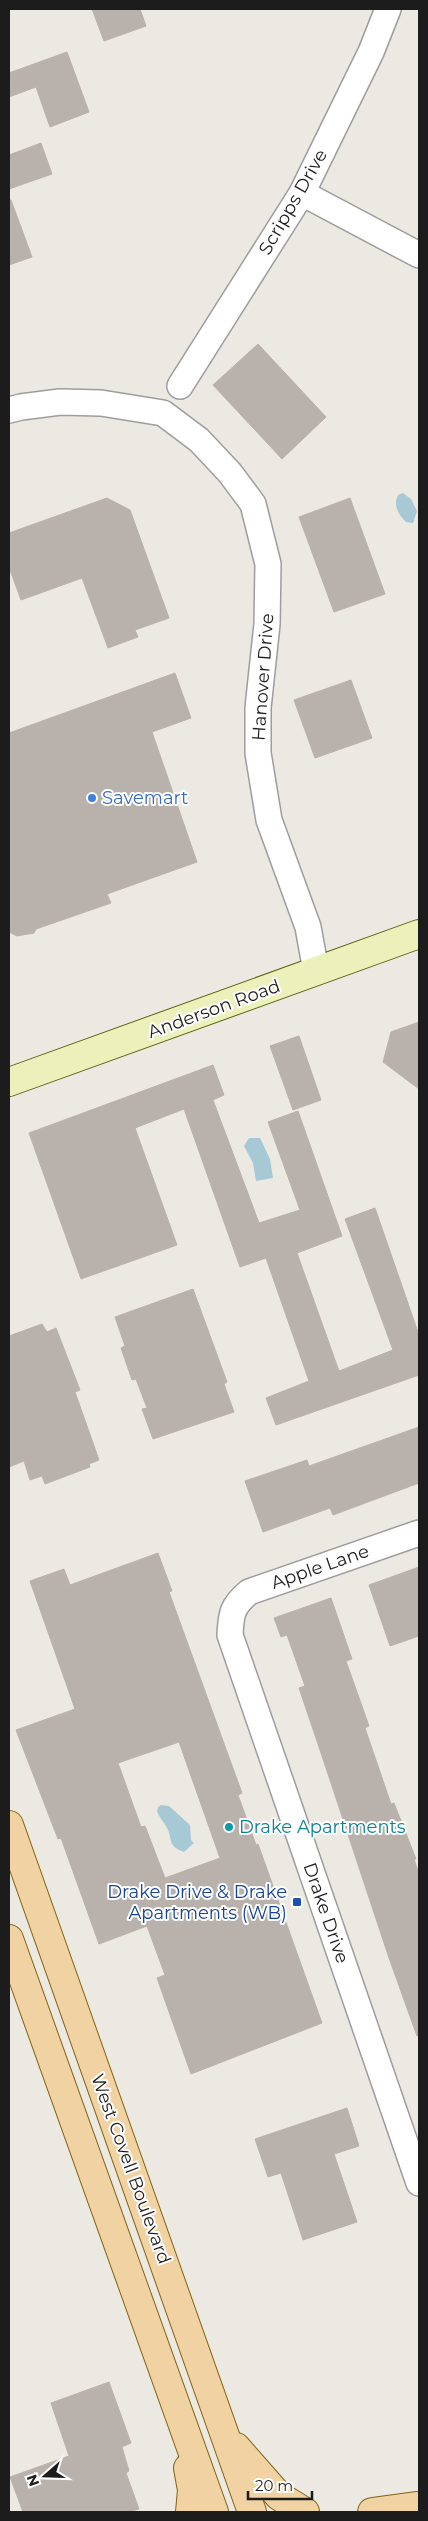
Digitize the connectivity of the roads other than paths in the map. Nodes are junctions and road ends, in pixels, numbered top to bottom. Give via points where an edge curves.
1 (388, 9) edge
2 (302, 193) junction
3 (419, 255) edge
4 (180, 386) dead end
5 (15, 408) edge
6 (419, 934) edge
7 (316, 972) junction
8 (9, 1082) edge
9 (419, 1533) edge
10 (230, 1614) joint
11 (9, 1825) edge
12 (9, 1939) edge
13 (419, 2182) edge
14 (180, 2415) junction
15 (226, 2436) junction
16 (410, 2509) edge
17 (190, 2512) edge
18 (214, 2512) edge
19 (252, 2512) edge
20 (305, 2512) edge
21 (372, 2512) edge

1 - 2 street, Scripps Drive via 371,52
2 - 3 street
2 - 4 street, Scripps Drive
5 - 7 street, Hanover Drive via 60,402 101,403 163,413 199,440 253,504 268,564 258,753 269,820 308,927
6 - 7 main road, Anderson Road
7 - 8 main road, Anderson Road
9 - 10 street, Apple Lane via 249,1592
10 - 13 street, Drake Drive via 232,1643
11 - 15 main road, West Covell Boulevard
12 - 14 main road, West Covell Boulevard
14 - 17 main road via 192,2490
14 - 18 main road, West Covell Boulevard
15 - 19 main road, West Covell Boulevard
15 - 20 main road via 279,2496
16 - 21 main road

